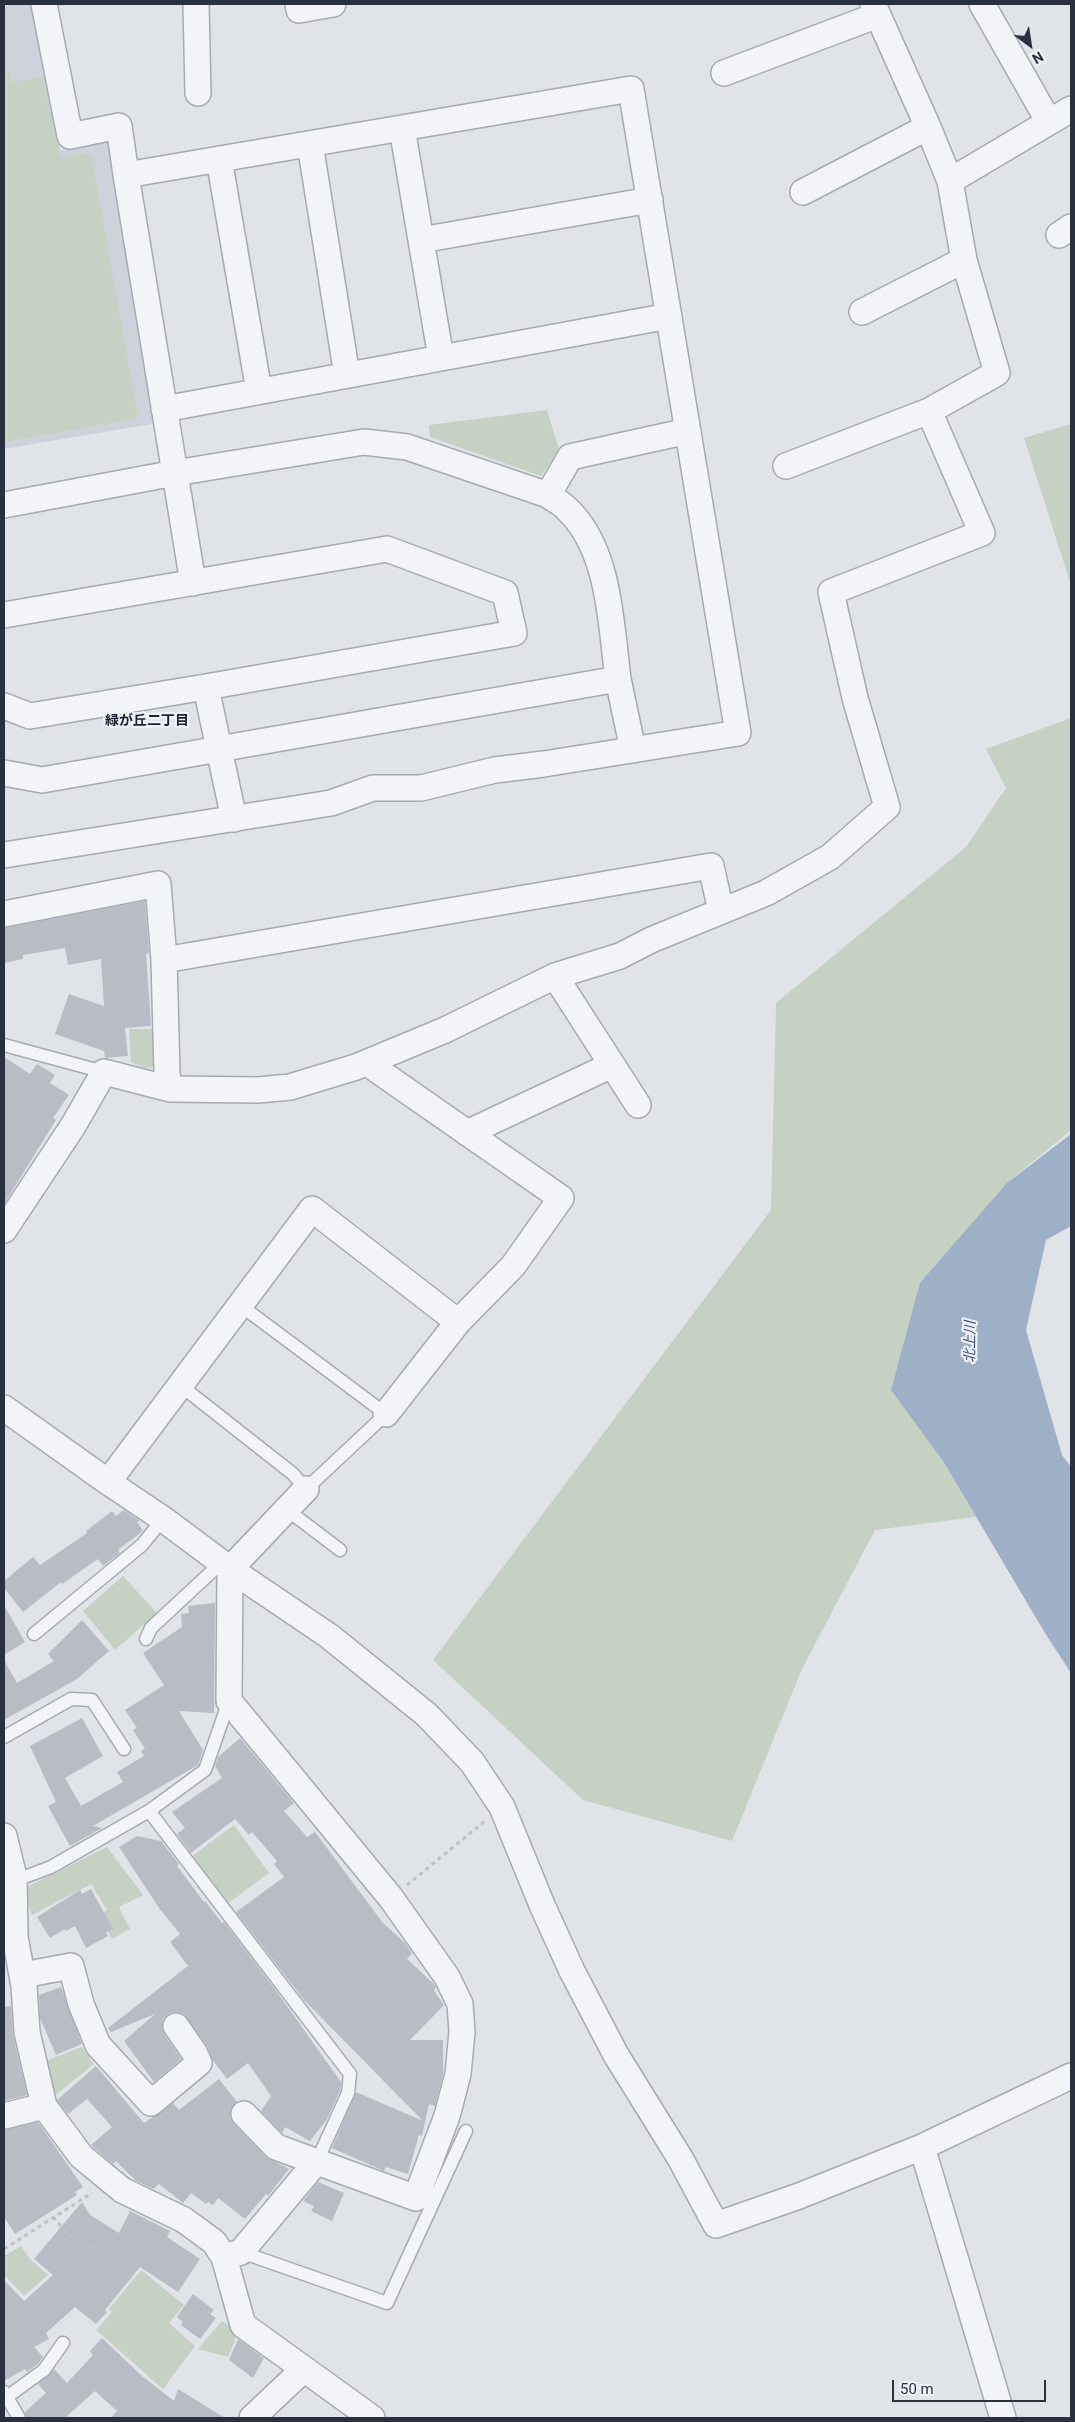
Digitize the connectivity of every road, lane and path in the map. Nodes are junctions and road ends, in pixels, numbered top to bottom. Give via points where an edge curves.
1 (44, 4) edge
2 (196, 4) edge
3 (298, 4) edge
4 (333, 4) edge
5 (982, 4) edge
6 (876, 10) edge
7 (724, 73) dead end
8 (198, 93) dead end
9 (1064, 116) edge
10 (928, 127) junction
11 (402, 128) junction
12 (310, 144) junction
13 (219, 159) junction
14 (126, 175) junction
15 (950, 181) junction
16 (803, 192) dead end
17 (650, 200) junction
18 (421, 240) junction
19 (964, 260) junction
20 (862, 312) dead end
21 (669, 316) junction
22 (441, 358) junction
23 (347, 375) junction
24 (260, 391) junction
25 (164, 409) junction
26 (929, 411) junction
27 (688, 431) junction
28 (786, 466) dead end
29 (175, 473) junction
30 (548, 495) junction
31 (4, 505) edge
32 (193, 583) junction
33 (4, 615) edge
34 (618, 679) junction
35 (206, 687) junction
36 (4, 706) edge
37 (220, 749) junction
38 (633, 750) junction
39 (4, 773) edge
40 (234, 819) junction
41 (4, 855) edge
42 (721, 911) junction
43 (4, 914) edge
44 (164, 960) junction
45 (555, 976) junction
46 (4, 1045) edge
47 (367, 1063) junction
48 (612, 1065) junction
49 (104, 1072) junction
50 (170, 1089) junction
51 (638, 1105) dead end
52 (468, 1133) junction
53 (4, 1230) edge
54 (240, 1305) junction
55 (458, 1322) junction
56 (180, 1385) junction
57 (4, 1408) edge
58 (386, 1414) junction
59 (108, 1482) junction
60 (306, 1489) junction
61 (284, 1512) junction
62 (164, 1519) junction
63 (340, 1550) dead end
64 (226, 1566) junction
65 (34, 1634) dead end
66 (146, 1639) dead end
67 (228, 1701) junction
68 (4, 1737) edge
69 (124, 1749) dead end
70 (502, 1807) junction
71 (149, 1811) junction
72 (4, 1836) edge
73 (14, 1881) junction
74 (391, 1898) junction
75 (9, 1938) edge
76 (23, 1975) junction
77 (176, 2026) dead end
78 (1071, 2076) edge
79 (44, 2106) junction
80 (244, 2114) dead end
81 (4, 2116) edge
82 (466, 2131) dead end
83 (922, 2147) junction
84 (317, 2162) junction
85 (111, 2180) junction
86 (53, 2217) junction
87 (4, 2249) edge
88 (103, 2253) dead end
89 (232, 2255) junction
90 (63, 2343) dead end
91 (304, 2369) junction
92 (5, 2395) edge
93 (19, 2418) edge
94 (252, 2418) edge
95 (372, 2418) edge
96 (1003, 2418) edge

1 - 14 street via 70,136 119,126
2 - 8 street
3 - 4 street via 299,10
5 - 9 street
6 - 7 street
6 - 10 street
9 - 15 street
10 - 15 street
10 - 16 street
11 - 12 street
11 - 17 street via 631,89
11 - 18 street
12 - 13 street
12 - 23 street
13 - 14 street
13 - 24 street
14 - 25 street
15 - 19 street
17 - 18 street
17 - 21 street
18 - 22 street
19 - 20 street
19 - 26 street via 997,373
21 - 22 street
21 - 27 street
22 - 23 street
23 - 24 street
24 - 25 street
25 - 29 street
26 - 28 street
26 - 42 street via 982,533 832,592 855,698 887,807 830,857 766,892
27 - 30 street via 570,457
27 - 38 street via 738,733
29 - 30 street via 364,442 408,447
29 - 31 street
29 - 32 street
30 - 34 street via 567,509 591,541 604,578
32 - 33 street
32 - 35 street via 387,549 505,593 514,633
34 - 37 street
34 - 38 street
35 - 36 street via 30,716
35 - 37 street
37 - 39 street via 42,780
37 - 40 street
38 - 40 street via 495,770 421,788 373,788 331,803
40 - 41 street
42 - 44 street via 711,866
42 - 45 street via 620,956
43 - 44 street via 158,884
44 - 50 street
45 - 47 street via 445,1030
45 - 48 street
46 - 49 lane
47 - 50 street via 290,1087
47 - 52 street
48 - 51 street
48 - 52 street
49 - 50 street
49 - 53 street via 73,1126
52 - 55 street via 561,1198 513,1266
54 - 55 street via 312,1209
54 - 56 street
54 - 58 lane
55 - 58 street
56 - 59 street
56 - 60 lane via 293,1474
57 - 59 street
58 - 60 lane
59 - 62 street
60 - 61 street
61 - 63 lane
61 - 64 street
62 - 64 street
62 - 65 lane via 142,1545
64 - 66 lane via 151,1628
64 - 67 street
64 - 70 street via 329,1636 427,1715 472,1762
67 - 71 lane via 205,1770
67 - 74 street
68 - 69 lane via 71,1698 92,1700
70 - 74 path
70 - 83 street via 572,1970 616,2055 680,2158 716,2225
71 - 73 lane via 51,1867
71 - 84 lane via 350,2074 348,2093
72 - 73 street
73 - 75 street
74 - 84 street via 447,1977 460,2004 462,2032 458,2074 447,2116 416,2198
75 - 76 street
76 - 77 street via 71,1966 81,2004 98,2045 151,2103 199,2063
76 - 79 street via 27,2032
78 - 83 street
79 - 81 street
79 - 85 street via 81,2156
80 - 84 street via 276,2147
82 - 89 lane via 387,2303
83 - 96 street
84 - 89 street
85 - 86 path
85 - 89 street via 122,2190 184,2220
86 - 87 path
86 - 88 path via 69,2235
89 - 91 street via 243,2326
90 - 92 lane via 44,2370
91 - 94 street
91 - 95 street
92 - 93 lane

